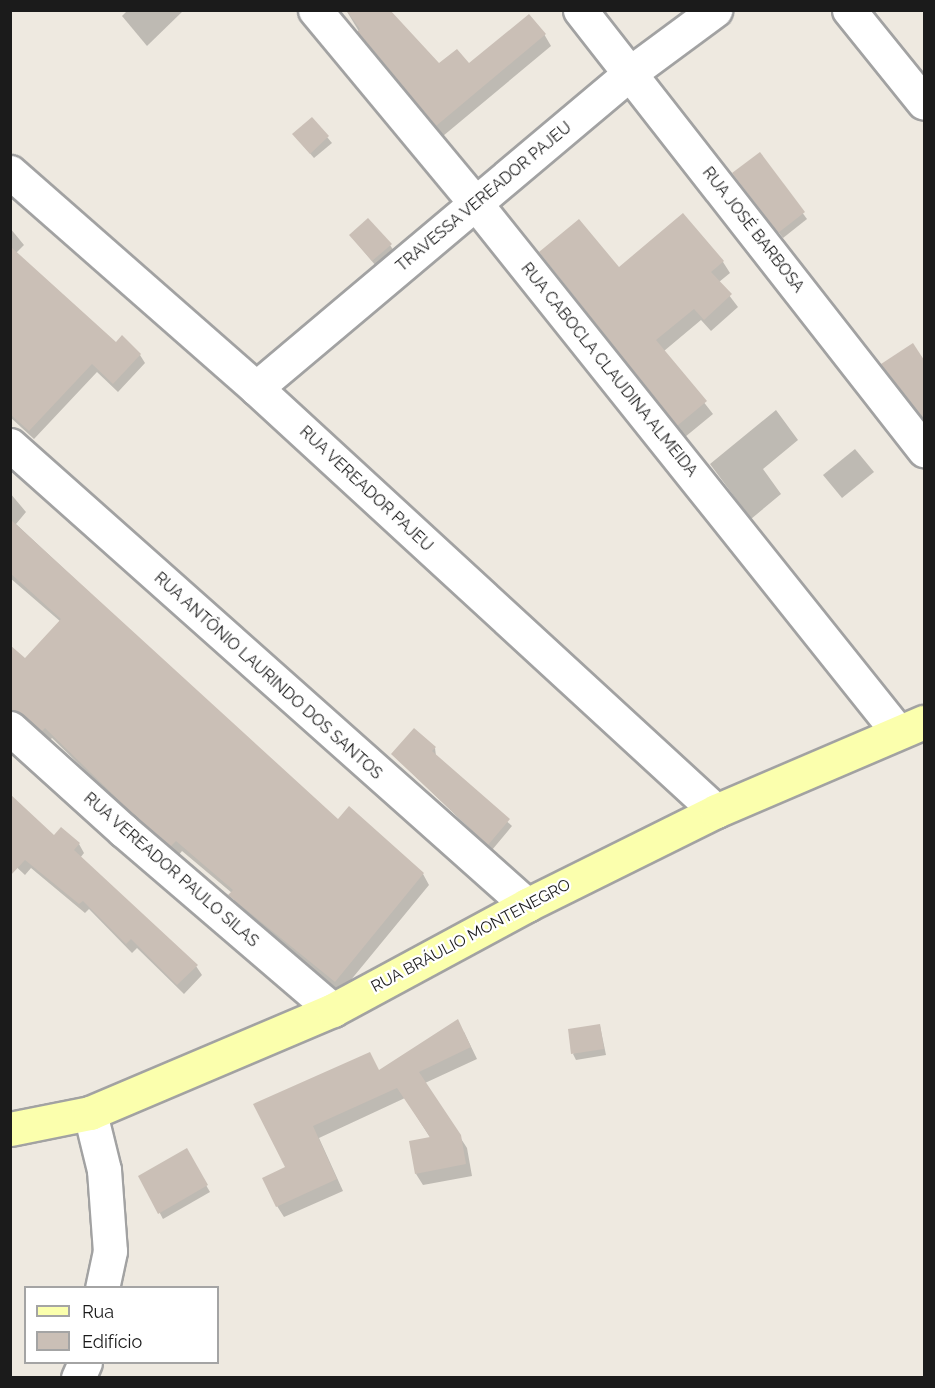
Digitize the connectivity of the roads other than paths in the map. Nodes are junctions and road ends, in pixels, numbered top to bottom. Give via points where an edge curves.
1 (315, 10) edge
2 (580, 10) edge
3 (715, 10) edge
4 (849, 10) edge
5 (630, 73) junction
6 (924, 103) edge
7 (10, 172) edge
8 (476, 204) junction
9 (256, 388) junction
10 (10, 446) edge
11 (924, 450) edge
12 (911, 727) edge
13 (10, 728) edge
14 (716, 811) junction
15 (527, 905) junction
16 (333, 1010) junction
17 (90, 1113) junction
18 (10, 1129) edge
19 (102, 1286) edge

1 - 8 street, RUA CABOCLA CLAUDINA ALMEIDA
2 - 5 street, RUA JOSÉ BARBOSA
3 - 5 street, TRAVESSA VEREADOR PAJEU
4 - 6 street
5 - 8 street, TRAVESSA VEREADOR PAJEU
5 - 11 street, RUA JOSÉ BARBOSA
7 - 9 street, RUA VEREADOR PAJEU
8 - 9 street, TRAVESSA VEREADOR PAJEU
8 - 12 street, RUA CABOCLA CLAUDINA ALMEIDA
9 - 14 street, RUA VEREADOR PAJEU
10 - 15 street, RUA ANTÔNIO LAURINDO DOS SANTOS
12 - 14 street, RUA BRÁULIO MONTENEGRO
13 - 16 street, RUA VEREADOR PAULO SILAS
14 - 15 street, RUA BRÁULIO MONTENEGRO
15 - 16 street, RUA BRÁULIO MONTENEGRO
16 - 17 street, RUA BRÁULIO MONTENEGRO
17 - 18 street, RUA BRÁULIO MONTENEGRO
17 - 19 street via 104,1170 109,1240

